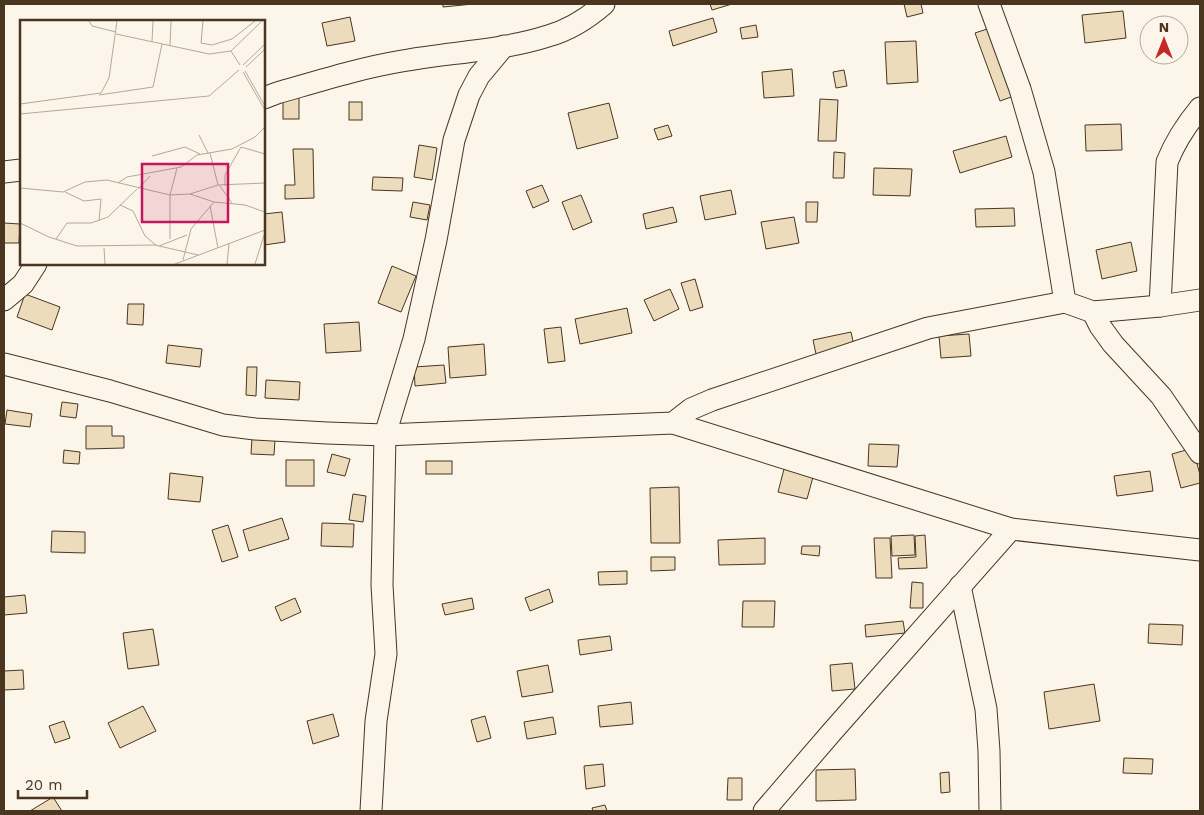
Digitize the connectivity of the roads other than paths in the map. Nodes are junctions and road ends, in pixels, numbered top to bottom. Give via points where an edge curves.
1 (604, 4) edge
2 (989, 4) edge
3 (504, 46) junction
4 (265, 98) edge
5 (1200, 108) edge
6 (20, 170) edge
7 (4, 172) edge
8 (35, 265) edge
9 (4, 300) edge
10 (1200, 300) edge
11 (1065, 302) junction
12 (1160, 306) junction
13 (1093, 312) junction
14 (4, 364) edge
15 (673, 423) junction
16 (385, 435) junction
17 (1200, 453) edge
18 (1010, 529) junction
19 (1200, 550) edge
20 (960, 586) junction
21 (371, 811) edge
22 (764, 811) edge
23 (990, 811) edge

1 - 3 street via 572,26 549,36
2 - 11 street via 1020,90 1044,172
3 - 4 street via 364,68
3 - 16 street via 480,76 454,140 414,338
5 - 12 street via 1187,124 1167,162
6 - 7 street
8 - 9 street via 23,284
10 - 12 street
11 - 13 street
11 - 15 street via 928,328 712,400 691,409
12 - 13 street
13 - 17 street via 1113,344 1162,396
14 - 16 street via 223,425
15 - 16 street
15 - 18 street
16 - 21 street via 382,585 386,654 376,721
18 - 19 street
18 - 20 street
20 - 22 street
20 - 23 street via 986,709

